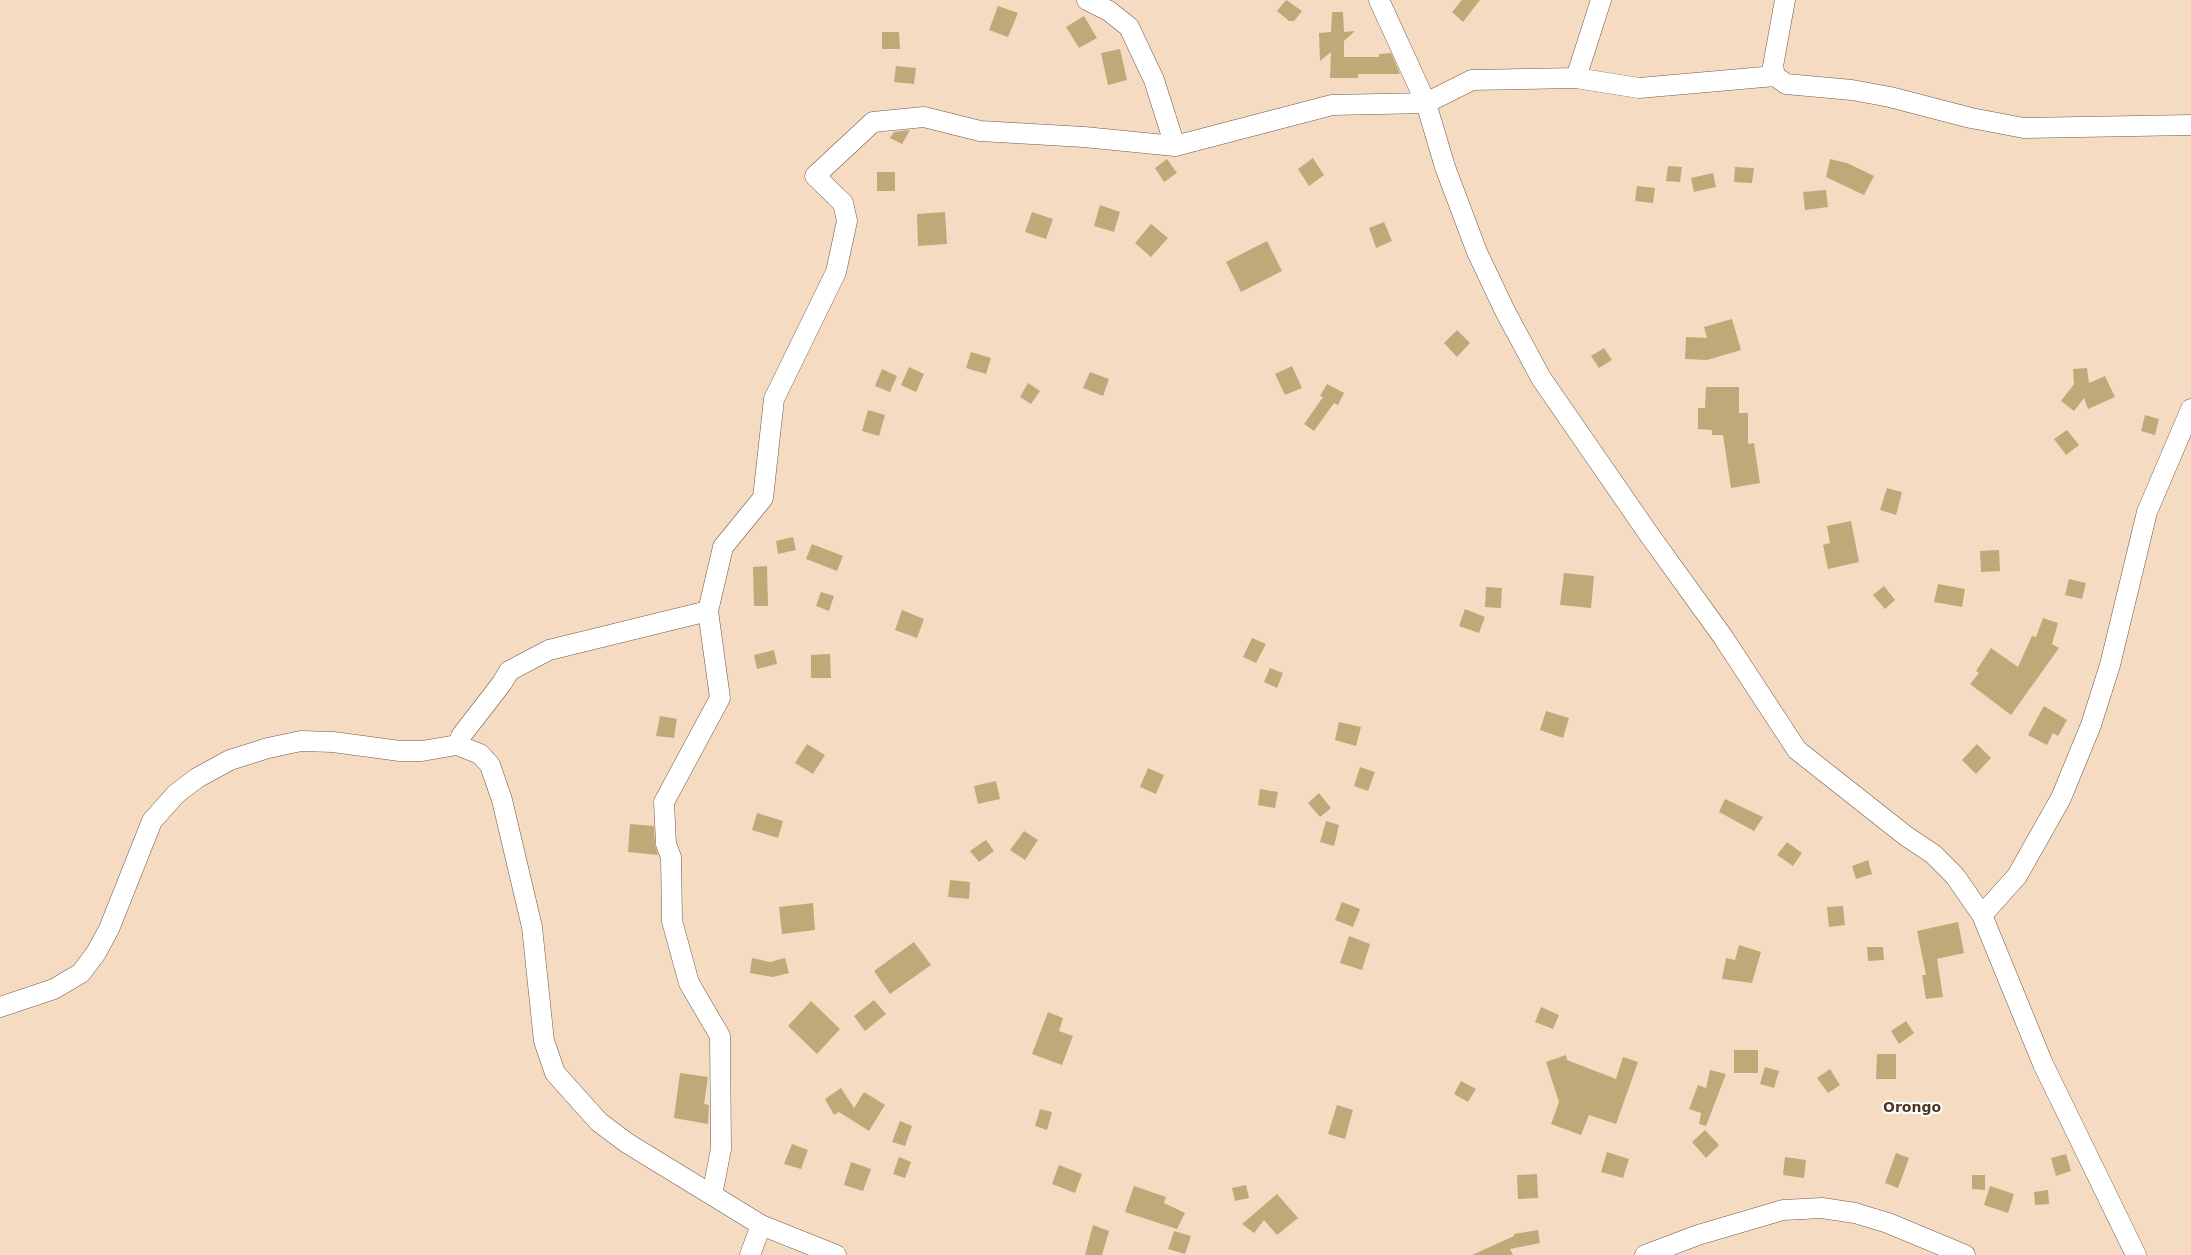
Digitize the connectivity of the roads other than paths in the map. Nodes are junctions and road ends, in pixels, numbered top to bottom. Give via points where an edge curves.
1 (1087, 0) edge
2 (1379, 0) edge
3 (1601, 0) edge
4 (1785, 0) edge
5 (1775, 76) junction
6 (1576, 78) junction
7 (1426, 103) junction
8 (2191, 125) edge
9 (1175, 146) junction
10 (2191, 409) edge
11 (708, 611) junction
12 (461, 736) dead end
13 (1982, 915) junction
14 (0, 1007) edge
15 (712, 1195) junction
16 (761, 1224) junction
17 (1678, 1249) edge
18 (750, 1255) edge
19 (836, 1255) edge
20 (1645, 1255) edge
21 (1965, 1255) edge
22 (2136, 1255) edge

1 - 9 street via 1109,11 1128,27 1154,80
2 - 7 street
3 - 6 street
4 - 5 street via 1773,66
5 - 6 street via 1639,88
5 - 8 street via 1786,84 1852,90 1890,97 1971,118 2024,128
6 - 7 street via 1472,80
7 - 9 street via 1332,104
7 - 13 street via 1445,167 1477,252 1540,378 1723,637 1797,750 1906,836 1934,854 1955,876
9 - 11 street via 980,131 924,117 873,122 815,176 843,203 847,220 836,272 774,399 763,498 723,547
10 - 13 street via 2147,512 2110,665 2091,725 2064,790 2017,876
11 - 12 street via 549,650 509,671
11 - 15 street via 720,698 664,802 666,844 671,857 672,920 689,983 720,1036 721,1149
13 - 22 street via 2043,1064
14 - 15 street via 54,989 81,972 96,953 109,928 152,822 176,794 197,778 230,760 301,741 333,742 400,751 457,745 480,754 490,765 502,800 532,927 544,1041 555,1073 599,1122 627,1143
15 - 16 street
16 - 18 street
16 - 19 street
17 - 20 street
17 - 21 street via 1783,1210 1822,1208 1856,1213 1888,1223

